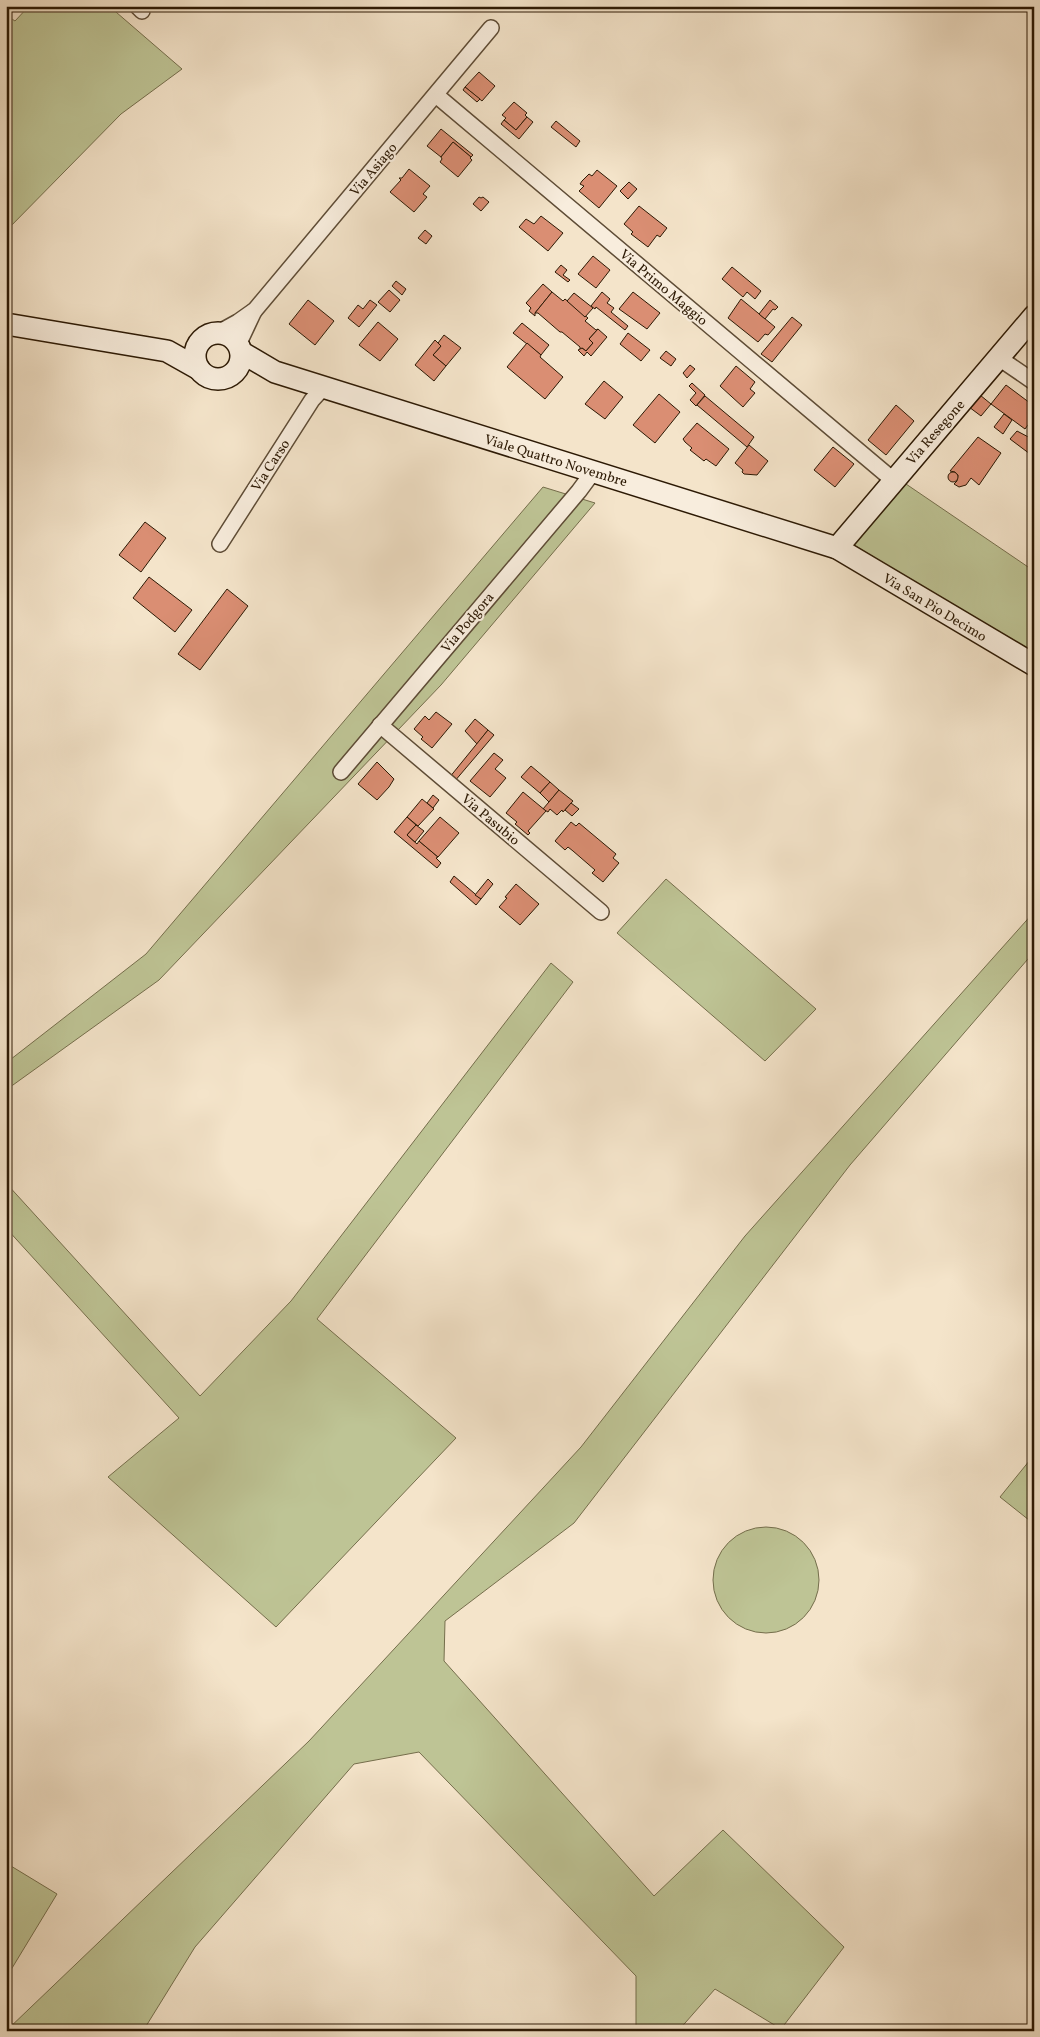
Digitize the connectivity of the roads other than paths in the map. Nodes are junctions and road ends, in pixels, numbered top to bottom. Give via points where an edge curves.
1 (491, 28) dead end
2 (436, 95) junction
3 (255, 310) junction
4 (1034, 316) edge
5 (6, 324) edge
6 (211, 336) junction
7 (167, 351) junction
8 (238, 356) junction
9 (999, 358) junction
10 (199, 369) junction
11 (1034, 382) edge
12 (323, 388) junction
13 (593, 472) junction
14 (893, 480) junction
15 (220, 544) dead end
16 (837, 548) junction
17 (1034, 665) edge
18 (380, 725) junction
19 (341, 772) dead end
20 (601, 912) dead end

1 - 2 street, Via Asiago
2 - 3 street, Via Asiago
2 - 14 street, Via Primo Maggio
3 - 6 street, Via Asiago
3 - 8 street, Via Asiago
4 - 9 street, Via Resegone
5 - 7 street
6 - 7 street
6 - 8 street via 233,339
6 - 10 street via 200,342 195,353
7 - 10 street
8 - 10 street via 220,379 204,375
8 - 12 street, Viale Quattro Novembre
9 - 11 street
9 - 14 street, Via Resegone
12 - 13 street, Viale Quattro Novembre
12 - 15 street, Via Carso via 312,400
13 - 16 street, Viale Quattro Novembre
13 - 18 street, Via Podgora
14 - 16 street, Via Resegone
16 - 17 street, Via San Pio Decimo
18 - 19 street, Via Podgora
18 - 20 street, Via Pasubio

